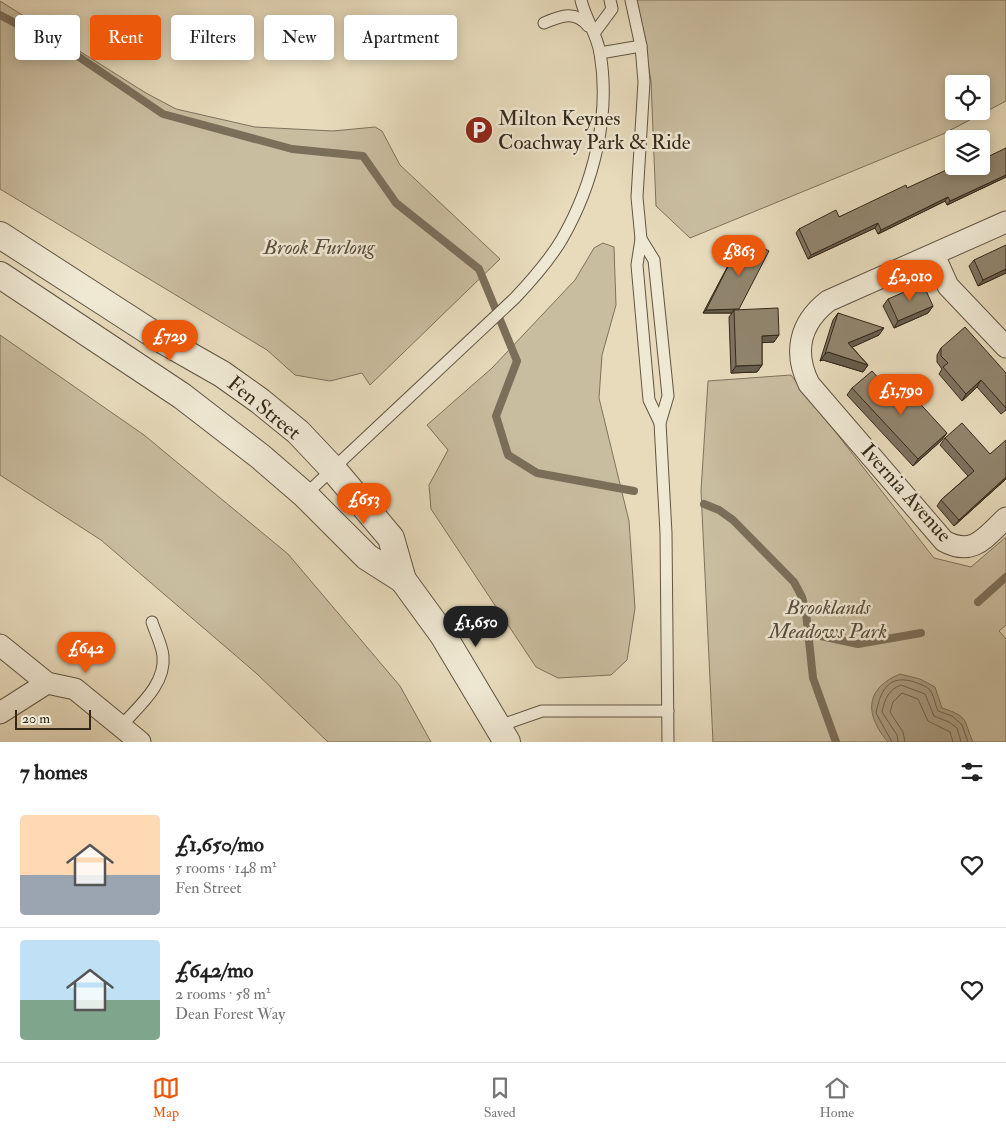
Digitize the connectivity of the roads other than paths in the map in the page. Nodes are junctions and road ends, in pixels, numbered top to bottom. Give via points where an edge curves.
1 (581, 0) edge
2 (610, 0) edge
3 (631, 0) edge
4 (544, 23) dead end
5 (594, 32) junction
6 (641, 46) junction
7 (600, 53) junction
8 (1006, 222) edge
9 (0, 235) edge
10 (641, 239) junction
11 (934, 255) junction
12 (0, 275) edge
13 (1006, 347) edge
14 (660, 423) junction
15 (334, 468) junction
16 (305, 495) junction
17 (1006, 518) edge
18 (403, 580) junction
19 (152, 622) dead end
20 (0, 645) edge
21 (47, 683) junction
22 (668, 711) junction
23 (0, 713) edge
24 (122, 725) junction
25 (503, 734) edge
26 (140, 742) edge
27 (668, 742) edge

1 - 5 lane
2 - 5 lane via 612,9
3 - 6 lane
4 - 5 lane via 574,14
5 - 7 lane
6 - 7 lane
6 - 10 lane via 644,82 637,197
7 - 15 lane via 604,91 602,127 577,210 561,240 540,270 471,340
8 - 11 street, Ivernia Avenue
9 - 15 street, Fen Street via 164,341 222,374 292,427
10 - 14 lane via 637,264 649,400
10 - 14 lane via 654,260 668,396
11 - 13 street via 948,286
11 - 17 street, Ivernia Avenue via 828,301 818,309 803,331 800,354 803,372 809,384 944,540 969,548
12 - 16 street, Fen Street via 182,396
14 - 22 lane via 666,533
15 - 16 lane
15 - 18 street, Fen Street via 391,538
16 - 18 street, Fen Street via 367,557
18 - 25 street, Fen Street via 443,635
19 - 24 lane via 163,656 161,674 154,689
20 - 21 street
21 - 23 street
21 - 24 street via 76,689
22 - 25 lane via 542,711
22 - 27 lane
24 - 26 street

